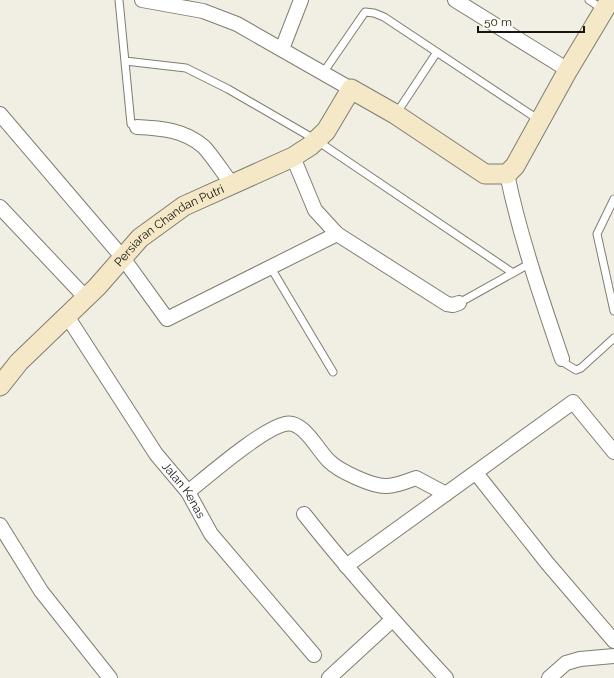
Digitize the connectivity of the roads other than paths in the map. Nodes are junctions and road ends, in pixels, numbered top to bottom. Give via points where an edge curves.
1 (119, 0) edge
2 (142, 0) edge
3 (301, 0) edge
4 (455, 0) edge
5 (601, 3) edge
6 (282, 49) junction
7 (437, 52) junction
8 (125, 61) junction
9 (568, 70) junction
10 (323, 73) junction
11 (352, 89) junction
12 (0, 114) edge
13 (395, 114) junction
14 (540, 120) junction
15 (138, 127) joint
16 (316, 140) junction
17 (293, 157) junction
18 (507, 174) junction
19 (232, 184) junction
20 (614, 199) edge
21 (0, 207) edge
22 (337, 234) junction
23 (123, 258) junction
24 (529, 264) junction
25 (271, 268) junction
26 (513, 273) junction
27 (86, 298) junction
28 (459, 303) joint
29 (614, 311) edge
30 (67, 316) junction
31 (614, 338) edge
32 (562, 359) joint
33 (333, 372) dead end
34 (0, 386) edge
35 (614, 452) edge
36 (476, 473) junction
37 (188, 492) junction
38 (446, 494) junction
39 (304, 514) dead end
40 (0, 525) edge
41 (346, 566) junction
42 (392, 620) junction
43 (614, 641) edge
44 (314, 655) dead end
45 (614, 656) edge
46 (110, 678) edge
47 (329, 678) edge
48 (446, 678) edge
49 (549, 678) edge

1 - 8 lane
2 - 6 street via 203,11 237,24
3 - 6 street
4 - 9 street
5 - 9 street
6 - 10 street
7 - 10 lane via 384,17 365,12
7 - 13 lane
7 - 14 lane
8 - 15 lane via 131,124
8 - 16 lane via 186,68
9 - 14 street
10 - 11 street
11 - 13 street
11 - 16 street, Persiaran Chandan Putri via 326,131
12 - 23 street
13 - 18 street via 486,174
14 - 18 street
15 - 19 street via 163,128 184,134 204,147
16 - 17 street, Persiaran Chandan Putri
16 - 26 lane
17 - 19 street, Persiaran Chandan Putri
17 - 22 street via 315,210
18 - 24 street
19 - 23 street, Persiaran Chandan Putri via 184,206 140,238
20 - 29 lane via 597,234
21 - 27 street
22 - 25 street
22 - 28 street via 447,304
23 - 25 street via 167,319
23 - 27 street, Persiaran Chandan Putri
24 - 26 lane
24 - 32 street
25 - 33 lane
26 - 28 lane
27 - 30 street, Persiaran Chandan Putri
30 - 34 street, Persiaran Chandan Putri via 19,362
30 - 37 street, Jalan Kenas via 156,454
31 - 32 lane via 581,368 576,370
35 - 36 street via 573,402
36 - 38 street
36 - 43 street via 548,564
37 - 38 street via 252,443 287,423 304,430 329,462 355,478 387,486 416,478
37 - 44 street, Jalan Kenas via 211,534
38 - 41 street
39 - 41 street
40 - 46 street via 41,591
41 - 42 street
42 - 47 street
42 - 48 street
45 - 49 street via 566,663

